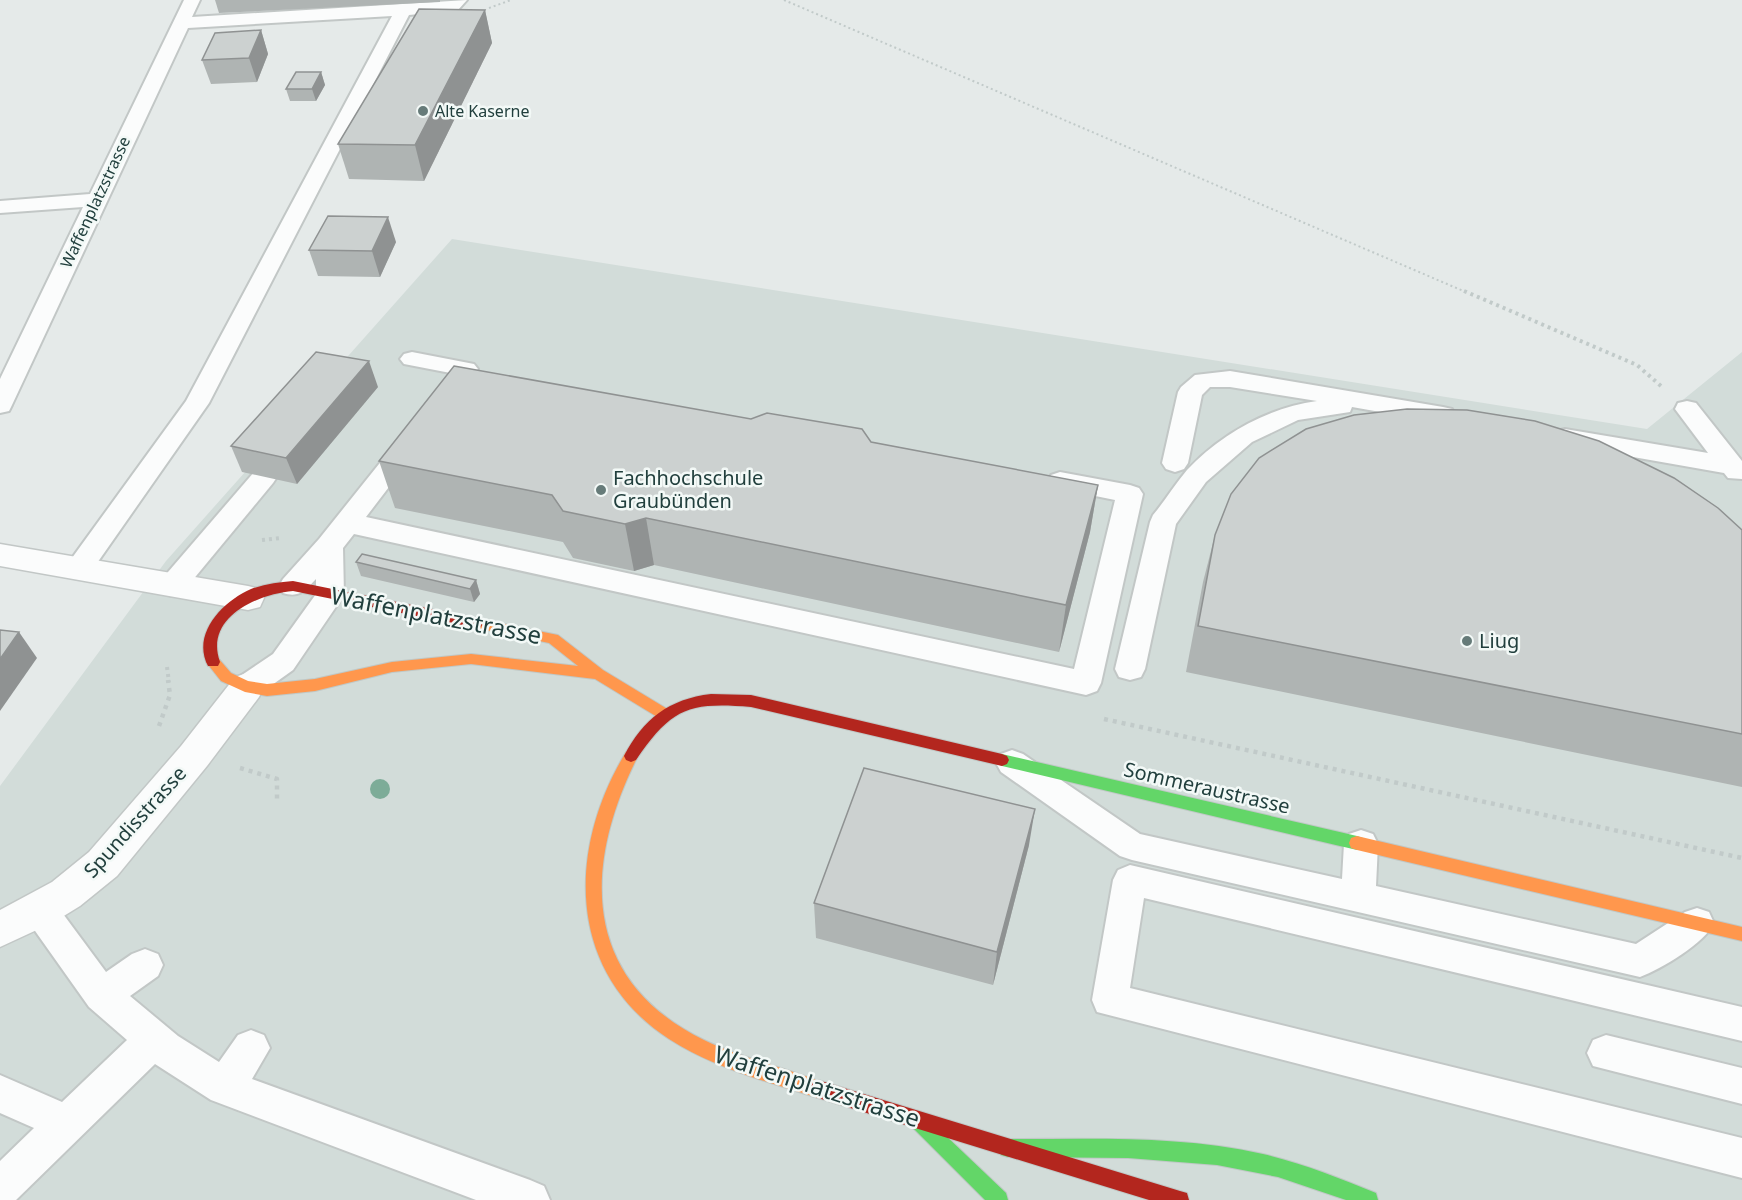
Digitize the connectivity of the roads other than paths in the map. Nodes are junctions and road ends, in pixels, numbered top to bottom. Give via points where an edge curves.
1 (192, 0) edge
2 (459, 0) edge
3 (403, 11) junction
4 (181, 23) junction
5 (96, 200) junction
6 (0, 207) edge
7 (412, 359) dead end
8 (469, 376) edge
9 (1367, 402) junction
10 (0, 405) edge
11 (1687, 409) road end
12 (1461, 419) edge
13 (424, 423) edge
14 (1544, 433) edge
15 (1175, 463) dead end
16 (1737, 472) edge
17 (264, 477) edge
18 (1037, 477) edge
19 (348, 523) junction
20 (329, 546) junction
21 (0, 555) edge
22 (78, 569) junction
23 (293, 586) junction
24 (188, 588) junction
25 (330, 595) junction
26 (248, 598) junction
27 (1130, 669) dead end
28 (598, 674) junction
29 (247, 687) junction
30 (664, 714) junction
31 (1010, 762) junction
32 (1361, 844) junction
33 (1358, 897) junction
34 (40, 910) junction
35 (1697, 923) junction
36 (0, 929) edge
37 (1742, 934) edge
38 (145, 965) dead end
39 (102, 995) junction
40 (1742, 1024) edge
41 (154, 1040) junction
42 (251, 1048) dead end
43 (1606, 1053) dead end
44 (1742, 1086) edge
45 (224, 1087) junction
46 (0, 1094) edge
47 (917, 1120) junction
48 (67, 1123) junction
49 (1008, 1148) junction
50 (1742, 1158) edge
51 (0, 1188) edge
52 (530, 1200) edge
53 (999, 1200) edge
54 (1179, 1200) edge
55 (1369, 1200) edge

1 - 4 lane, Waffenplatzstrasse
2 - 3 lane via 452,6
3 - 4 lane
3 - 22 lane via 197,404
4 - 5 lane, Waffenplatzstrasse
5 - 6 lane
5 - 10 lane, Waffenplatzstrasse
7 - 8 lane
9 - 12 lane
9 - 15 lane via 1230,378 1204,380 1190,392
9 - 27 lane via 1292,413 1243,436 1197,476 1163,522
11 - 16 lane
13 - 19 lane
14 - 16 lane
17 - 24 lane
18 - 19 lane via 1130,494 1086,683
19 - 20 lane
20 - 23 lane
20 - 25 lane
21 - 22 street
22 - 24 street
23 - 25 main road, Waffenplatzstrasse
23 - 26 main road via 276,586
24 - 26 street
25 - 28 main road, Waffenplatzstrasse via 553,639
25 - 29 lane via 283,662
26 - 29 main road via 230,609 216,625 210,641 210,658 219,672
28 - 29 main road via 475,659 412,664 302,687
28 - 30 main road, Waffenplatzstrasse
29 - 34 street, Spundisstrasse via 118,847 86,879
30 - 31 main road, Sommeraustrasse via 694,700 751,701
30 - 47 main road, Waffenplatzstrasse via 640,739 624,766 599,834 593,863 591,903 600,942 621,982 651,1016 694,1045 749,1068
31 - 32 main road, Sommeraustrasse
31 - 33 lane via 1132,846
32 - 33 lane
32 - 35 main road, Sommeraustrasse
33 - 35 lane via 1640,961
34 - 36 street, Spundisstrasse
34 - 39 lane
35 - 37 main road, Sommeraustrasse
38 - 39 lane
39 - 41 lane
40 - 50 lane via 1130,880 1110,999
41 - 45 lane
41 - 48 lane
42 - 45 lane
43 - 44 lane
45 - 52 lane
46 - 48 lane
47 - 49 main road, Waffenplatzstrasse
47 - 53 main road
48 - 51 lane
49 - 54 main road, Waffenplatzstrasse
49 - 55 main road via 1183,1152 1246,1160 1296,1173

